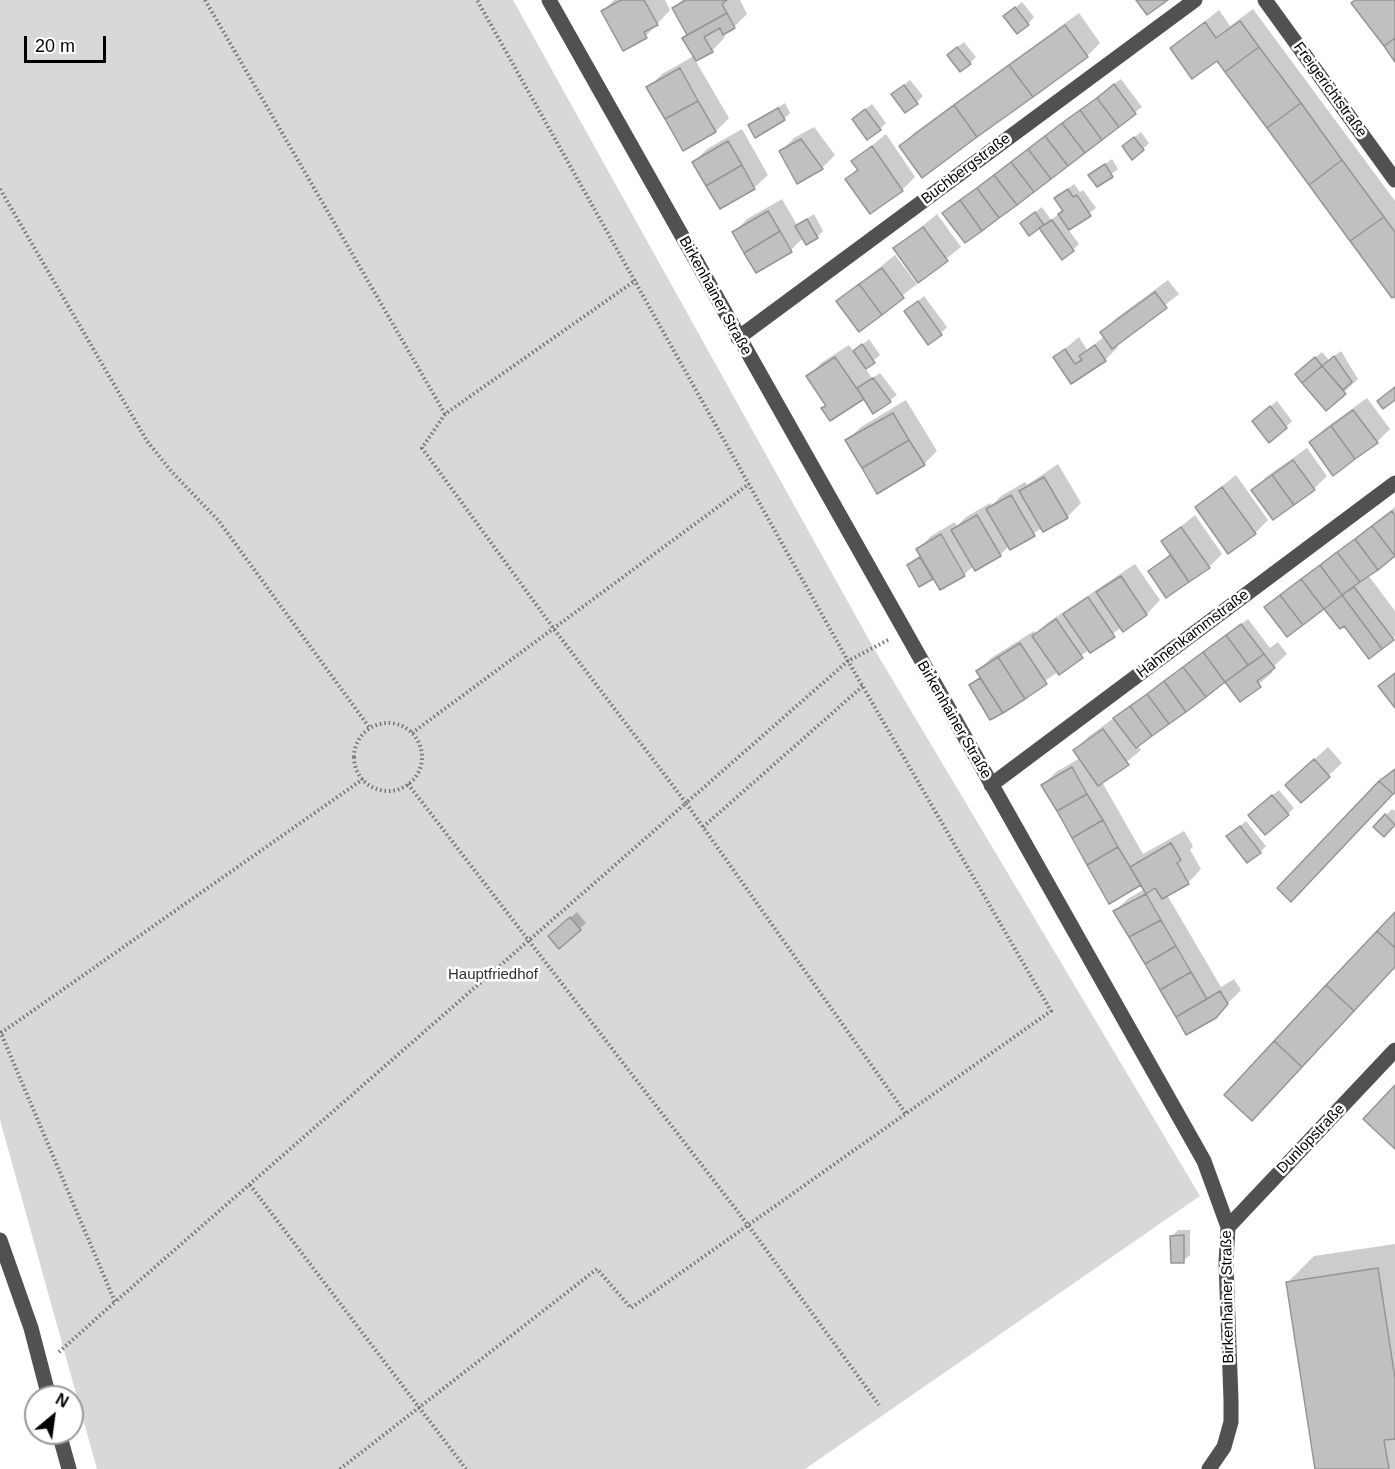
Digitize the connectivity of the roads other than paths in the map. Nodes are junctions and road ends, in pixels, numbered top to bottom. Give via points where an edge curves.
1 (549, 0) edge
2 (1195, 0) edge
3 (1265, 0) edge
4 (1393, 174) edge
5 (738, 338) junction
6 (1395, 483) edge
7 (991, 785) junction
8 (1395, 1050) edge
9 (1228, 1227) junction
10 (0, 1240) edge
11 (46, 1385) edge
12 (62, 1445) edge
13 (69, 1469) edge
14 (1209, 1469) edge

1 - 5 street, Birkenhainer Straße
2 - 5 street, Buchbergstraße
3 - 4 street, Freigerichtstraße
5 - 7 street, Birkenhainer Straße
6 - 7 street, Hahnenkammstraße
7 - 9 street, Birkenhainer Straße via 1190,1132
8 - 9 street, Dunlopstraße
9 - 14 street, Birkenhainer Straße via 1231,1422 1224,1447
10 - 11 street
12 - 13 street

